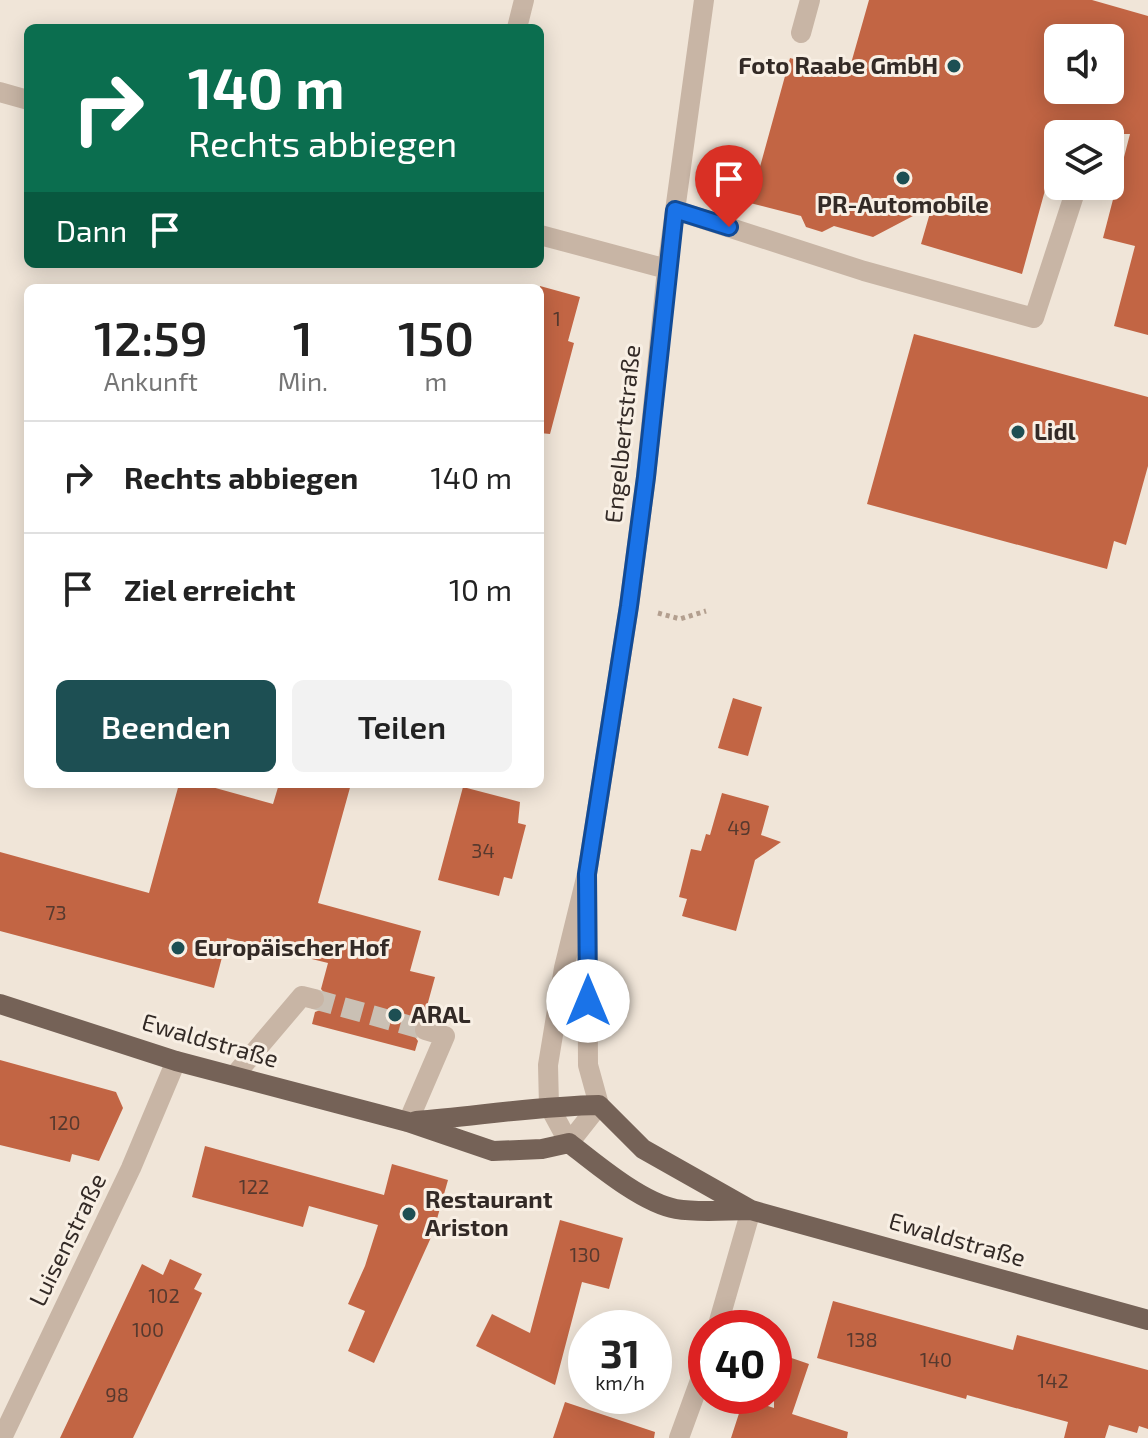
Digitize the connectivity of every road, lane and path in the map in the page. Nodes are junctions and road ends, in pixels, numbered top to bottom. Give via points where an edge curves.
1 (524, 0) edge
2 (704, 0) edge
3 (810, 0) edge
4 (518, 24) edge
5 (801, 33) dead end
6 (0, 92) edge
7 (24, 99) edge
8 (1072, 200) edge
9 (675, 210) junction
10 (544, 236) edge
11 (667, 269) junction
12 (629, 606) junction
13 (706, 611) dead end
14 (587, 874) junction
15 (314, 999) dead end
16 (0, 1004) edge
17 (425, 1030) dead end
18 (176, 1061) junction
19 (234, 1076) junction
20 (599, 1105) junction
21 (549, 1106) junction
22 (408, 1122) junction
23 (569, 1143) junction
24 (751, 1210) junction
25 (722, 1310) edge
26 (1148, 1320) edge
27 (688, 1413) edge
28 (2, 1438) edge
29 (679, 1438) edge

1 - 4 street
2 - 9 street, Engelbertstraße
3 - 5 street
6 - 7 street
8 - 9 street via 1034,318
9 - 11 street, Engelbertstraße
10 - 11 street
11 - 12 street, Engelbertstraße
12 - 13 path via 680,619
12 - 14 street, Engelbertstraße
14 - 20 street, Engelbertstraße via 588,1065
14 - 21 street, Engelbertstraße via 559,996 548,1065
15 - 19 street via 302,996
16 - 18 main road, Ewaldstraße
17 - 22 street via 445,1036
18 - 19 main road, Ewaldstraße
18 - 28 street, Luisenstraße
19 - 22 main road, Ewaldstraße
20 - 21 main road, Ewaldstraße
20 - 23 street
20 - 24 main road, Ewaldstraße via 643,1149
21 - 22 main road, Ewaldstraße
21 - 23 street, Engelbertstraße
22 - 23 main road, Ewaldstraße via 493,1151
23 - 24 main road, Ewaldstraße via 620,1184 672,1209
24 - 25 street
24 - 26 main road, Ewaldstraße
27 - 29 street

